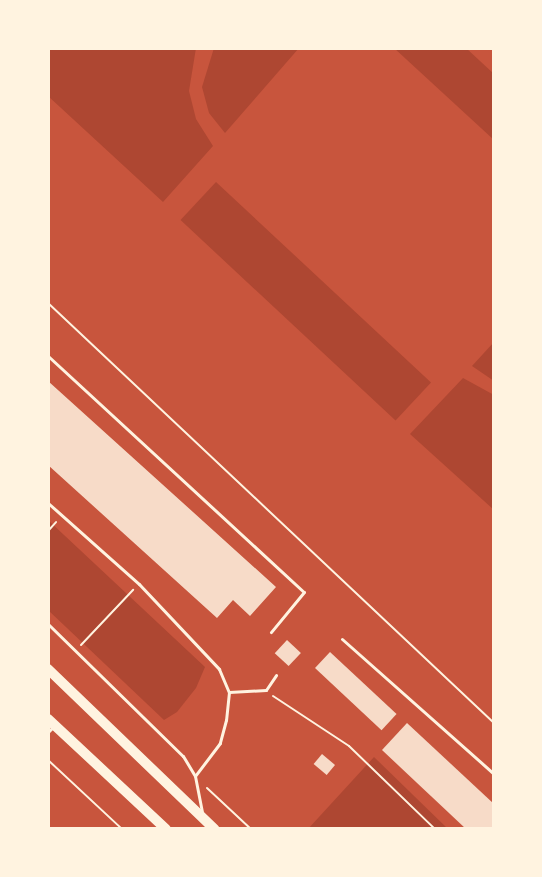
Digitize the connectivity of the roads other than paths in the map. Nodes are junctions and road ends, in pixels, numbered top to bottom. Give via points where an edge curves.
1 (48, 356) edge
2 (48, 503) edge
3 (48, 624) edge
4 (271, 632) dead end
5 (342, 639) dead end
6 (48, 669) edge
7 (276, 675) dead end
8 (229, 692) junction
9 (50, 726) edge
10 (494, 774) edge
11 (195, 776) junction
12 (203, 819) junction
13 (166, 829) edge
14 (214, 829) edge

1 - 4 lane via 304,592
2 - 8 lane via 139,584 203,648 219,669
3 - 11 lane via 183,756
5 - 10 lane
6 - 12 highway
7 - 8 lane via 266,690
8 - 11 lane via 220,743
9 - 13 highway
11 - 12 lane
12 - 14 highway

